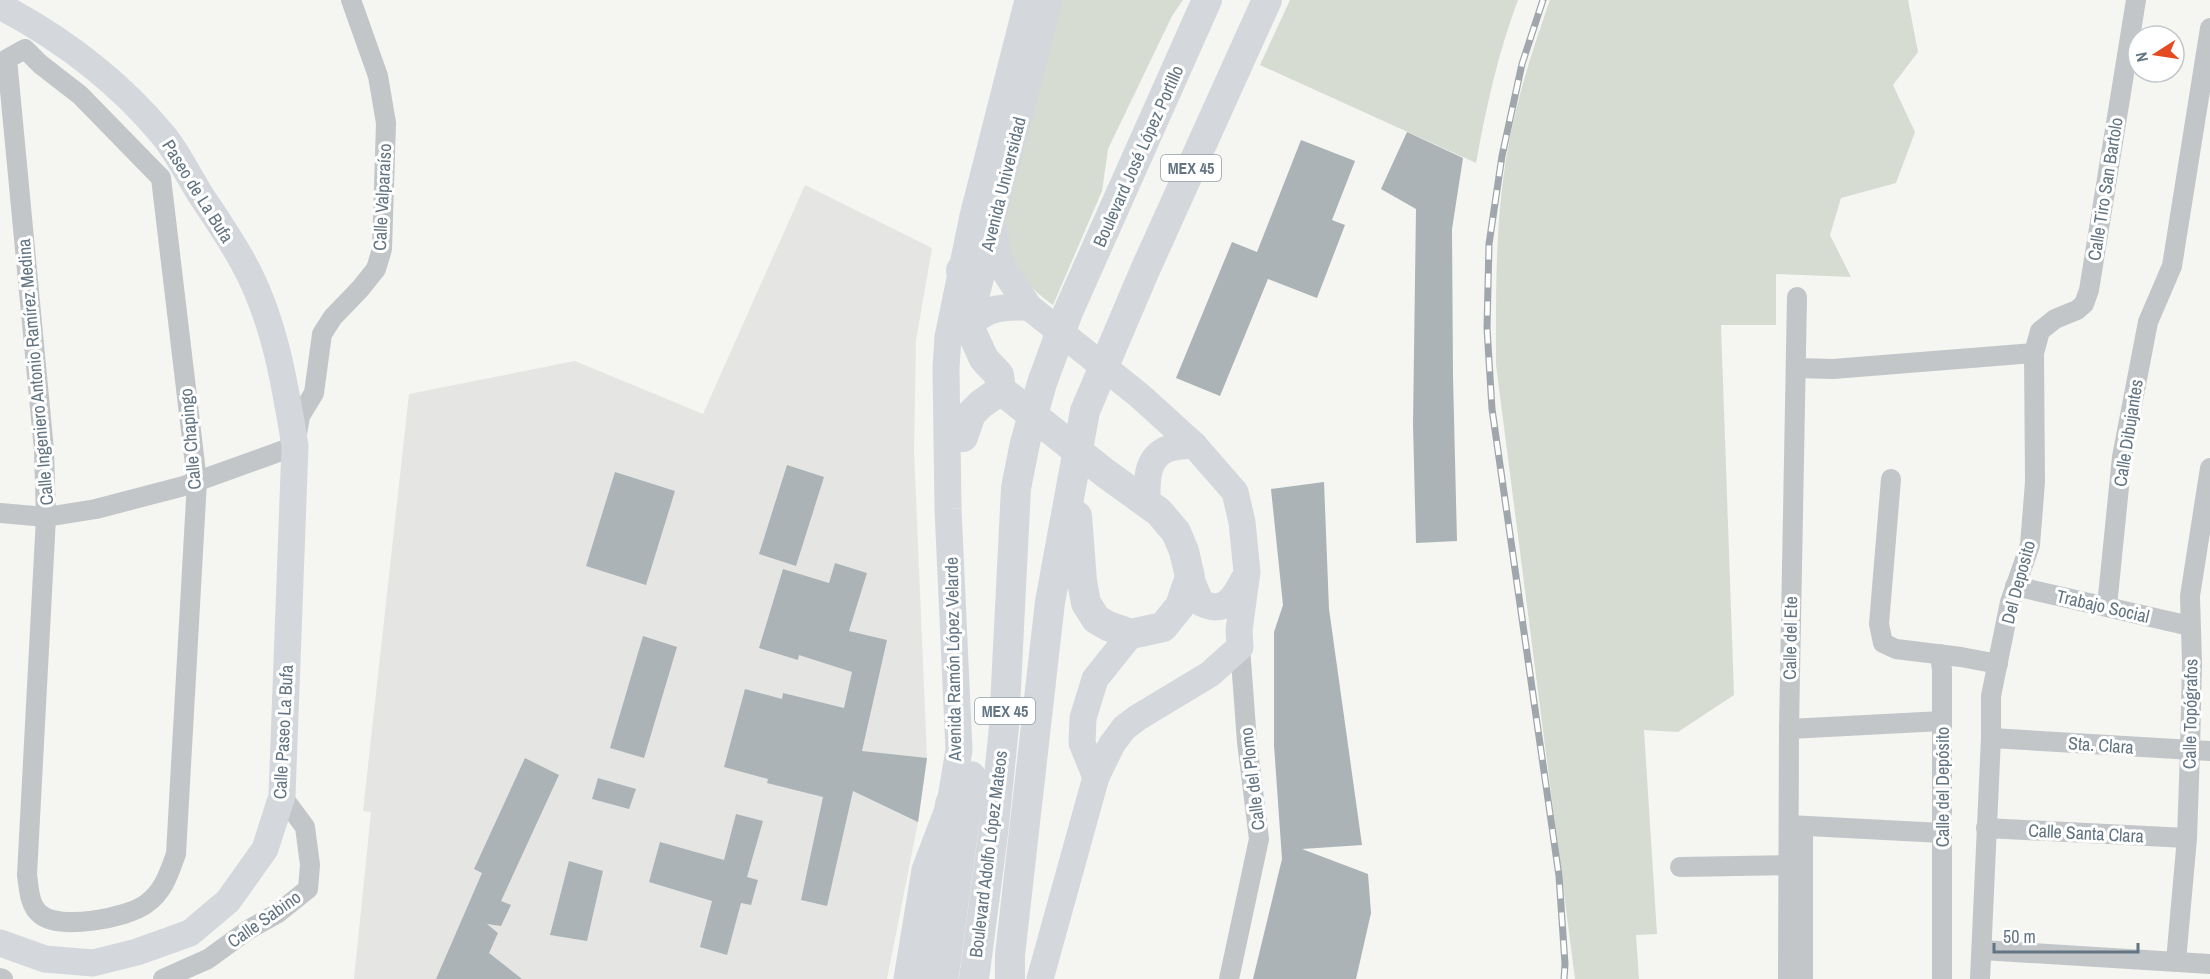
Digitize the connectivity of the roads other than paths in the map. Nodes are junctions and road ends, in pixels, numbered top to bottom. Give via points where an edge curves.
1 (351, 0) edge
2 (1028, 0) edge
3 (1049, 0) edge
4 (1207, 0) edge
5 (1267, 0) edge
6 (2136, 0) edge
7 (0, 6) edge
8 (2210, 28) edge
9 (7, 59) joint
10 (992, 220) junction
11 (961, 270) joint
12 (1797, 297) dead end
13 (1030, 307) junction
14 (958, 331) junction
15 (2034, 352) junction
16 (1796, 368) junction
17 (955, 369) junction
18 (1006, 393) junction
19 (963, 436) junction
20 (1025, 443) joint
21 (1194, 445) junction
22 (295, 446) junction
23 (2210, 468) edge
24 (1072, 474) junction
25 (1891, 479) dead end
26 (197, 481) junction
27 (1147, 503) junction
28 (0, 513) edge
29 (46, 517) junction
30 (1247, 572) junction
31 (1190, 577) junction
32 (2015, 586) junction
33 (2107, 606) junction
34 (2190, 626) junction
35 (1131, 634) junction
36 (1240, 647) junction
37 (1940, 654) junction
38 (1998, 664) junction
39 (1942, 721) junction
40 (1789, 729) junction
41 (1991, 738) junction
42 (2200, 751) edge
43 (1096, 777) junction
44 (282, 796) junction
45 (950, 804) junction
46 (1796, 825) junction
47 (1986, 828) junction
48 (1942, 832) junction
49 (2187, 838) junction
50 (1788, 866) junction
51 (1680, 867) dead end
52 (31, 901) joint
53 (0, 943) edge
54 (1982, 950) junction
55 (2176, 961) junction
56 (2210, 964) edge
57 (163, 979) edge
58 (907, 979) edge
59 (924, 979) edge
60 (945, 979) edge
61 (974, 979) edge
62 (1010, 979) edge
63 (1040, 979) edge
64 (1229, 979) edge
65 (1788, 979) edge
66 (1803, 979) edge
67 (1942, 979) edge
68 (1980, 979) edge

1 - 22 street, Calle Valparaíso via 378,76 386,123 382,249 376,269 322,334 314,393 300,416
2 - 11 street, Avenida Universidad
3 - 10 street, Avenida Universidad
4 - 20 main road, Boulevard José López Portillo / MEX 45 via 1068,312
5 - 24 main road, MEX 45 via 1085,411
6 - 15 street, Calle Tiro San Bartolo via 2089,290 2077,310 2055,319 2040,331
7 - 22 street, Paseo de La Bufa via 77,52 109,78 165,137 244,263 257,293 287,396
8 - 33 street, Calle Dibujantes via 2172,266 2148,322 2122,457
9 - 26 street, Calle Chapingo via 25,49 80,95 160,178
9 - 29 street, Calle Ingeniero Antonio Ramírez Medina via 44,450
10 - 13 street via 998,255
10 - 14 street, Avenida Universidad via 981,276
11 - 14 main road
12 - 16 street, Calle del Ete
13 - 14 street via 990,309
13 - 21 street
14 - 17 street, Avenida Universidad
14 - 18 main road via 999,375
15 - 16 street via 1833,369
15 - 32 street, Del Deposito via 2035,482 2030,545
16 - 40 street, Calle del Ete
17 - 19 street, Avenida Ramón López Velarde
17 - 45 street, Avenida Ramón López Velarde via 948,509 958,750
18 - 19 main road via 981,404 971,414
18 - 27 main road
19 - 60 street, Avenida Ramón López Velarde via 974,764
20 - 61 main road, Boulevard Adolfo López Mateos / MEX 45 via 1016,488 1000,763
21 - 27 street via 1165,450 1151,463
21 - 30 street via 1235,492
22 - 26 street
22 - 44 street, Calle Paseo La Bufa
23 - 34 street, Calle Topógrafos via 2190,596
24 - 35 main road via 1086,603 1096,619
24 - 62 main road, Boulevard Adolfo López Mateos / MEX 45 via 1050,602
25 - 37 street via 1878,624 1883,643 1896,649
26 - 29 street via 96,509
26 - 52 street, Calle Chapingo via 176,854 165,885 146,904 116,917 60,921 40,914
27 - 31 main road via 1176,532
28 - 29 street
29 - 52 street, Calle Ingeniero Antonio Ramírez Medina via 27,875
30 - 31 street via 1234,599 1210,608 1201,603
30 - 36 street
31 - 35 main road via 1180,606 1162,627
32 - 33 street, Trabajo Social
32 - 38 street, Del Deposito
33 - 34 street, Trabajo Social
34 - 42 street, Calle Topógrafos
35 - 43 street via 1095,679 1083,718 1082,743
36 - 43 street via 1210,674 1124,728
36 - 64 street, Calle del Plomo via 1259,839
37 - 38 street
37 - 39 street, Calle del Depósito
38 - 41 street, Del Deposito via 1991,696
39 - 40 street
39 - 48 street, Calle del Depósito
40 - 46 street, Calle del Ete
41 - 42 street, Sta. Clara
41 - 47 street
42 - 49 street, Calle Topógrafos
43 - 63 street
44 - 53 street, Calle Paseo La Bufa via 265,849 228,901 190,933 93,963 45,959
44 - 57 street, Calle Sabino via 305,827 310,865 308,889 208,959
45 - 58 street, Avenida Ramón López Velarde via 925,870
45 - 59 main road via 945,860
46 - 48 street
46 - 50 street, Calle del Ete
46 - 66 street, Calle del Ete
47 - 49 street, Calle Santa Clara
47 - 54 street
48 - 67 street, Calle del Depósito
49 - 55 street, Calle Topógrafos
50 - 51 street
50 - 65 street, Calle del Ete
54 - 55 street
54 - 68 street
55 - 56 street

